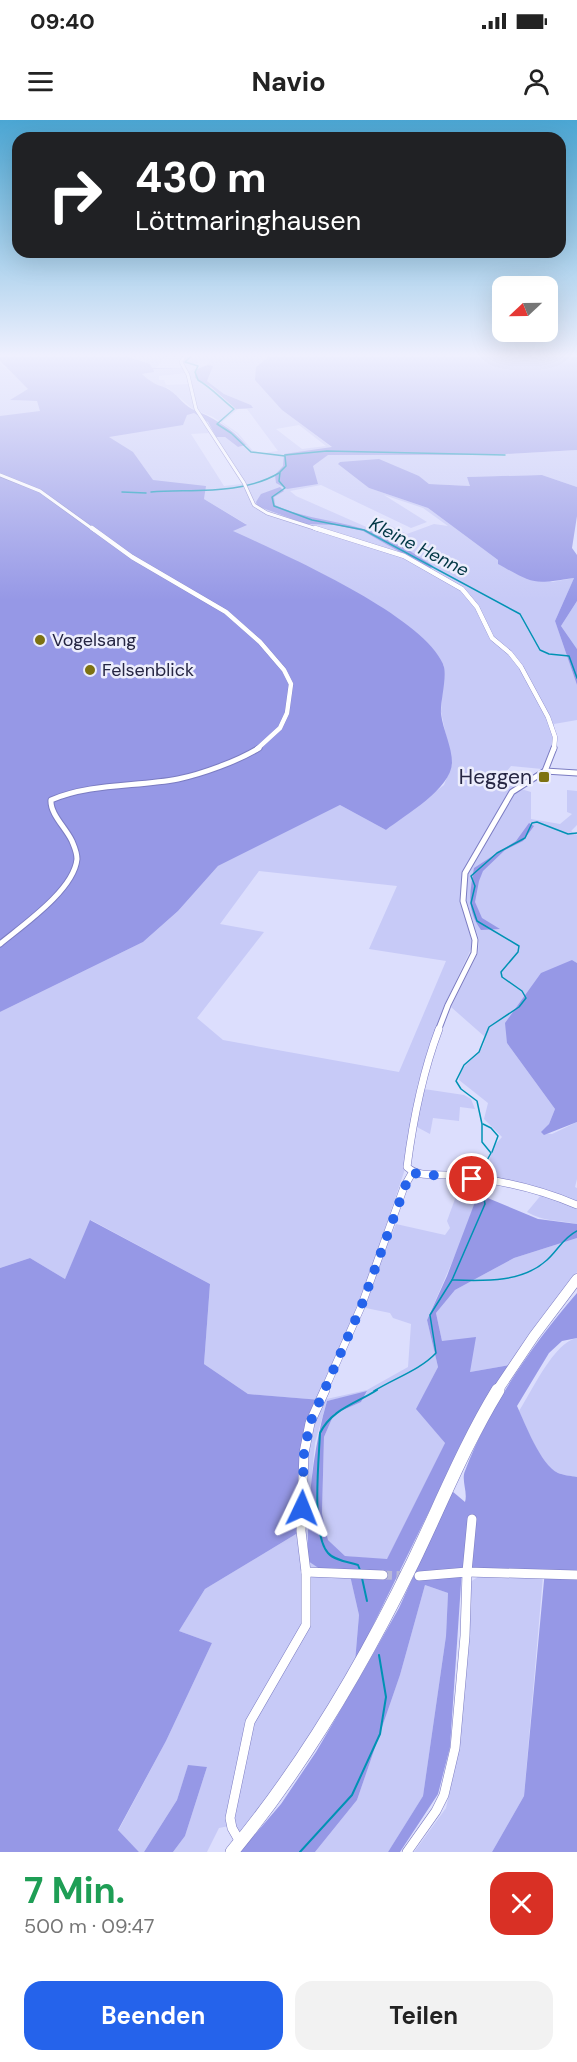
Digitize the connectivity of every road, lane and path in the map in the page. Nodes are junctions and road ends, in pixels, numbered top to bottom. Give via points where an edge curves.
1 (216, 438) edge
2 (0, 475) edge
3 (545, 771) junction
4 (577, 773) edge
5 (0, 944) edge
6 (412, 1173) junction
7 (577, 1205) edge
8 (577, 1279) edge
9 (472, 1519) dead end
10 (306, 1572) junction
11 (467, 1572) junction
12 (383, 1575) tunnel mouth
13 (577, 1575) edge
14 (419, 1576) dead end
15 (236, 1847) edge
16 (407, 1852) edge

1 - 3 street via 258,508 404,556 467,593 491,636 518,663 550,721 555,746
2 - 5 street via 40,491 132,557 226,612 268,652 287,675 292,688 280,728 246,756 179,779 70,792 51,800 51,808 66,827 75,848 75,865 54,898
3 - 4 street
3 - 6 street via 512,792 465,873 463,901 475,940 474,953 448,1005 423,1074 407,1167
6 - 7 street via 518,1185
6 - 10 street via 361,1307 310,1423 303,1465 301,1531
8 - 15 main road via 537,1330 493,1399 407,1573 316,1741
9 - 11 street
10 - 12 street
10 - 15 street via 306,1625 254,1714 245,1738 230,1818
11 - 13 street
11 - 14 street
11 - 16 street via 455,1748 444,1795

